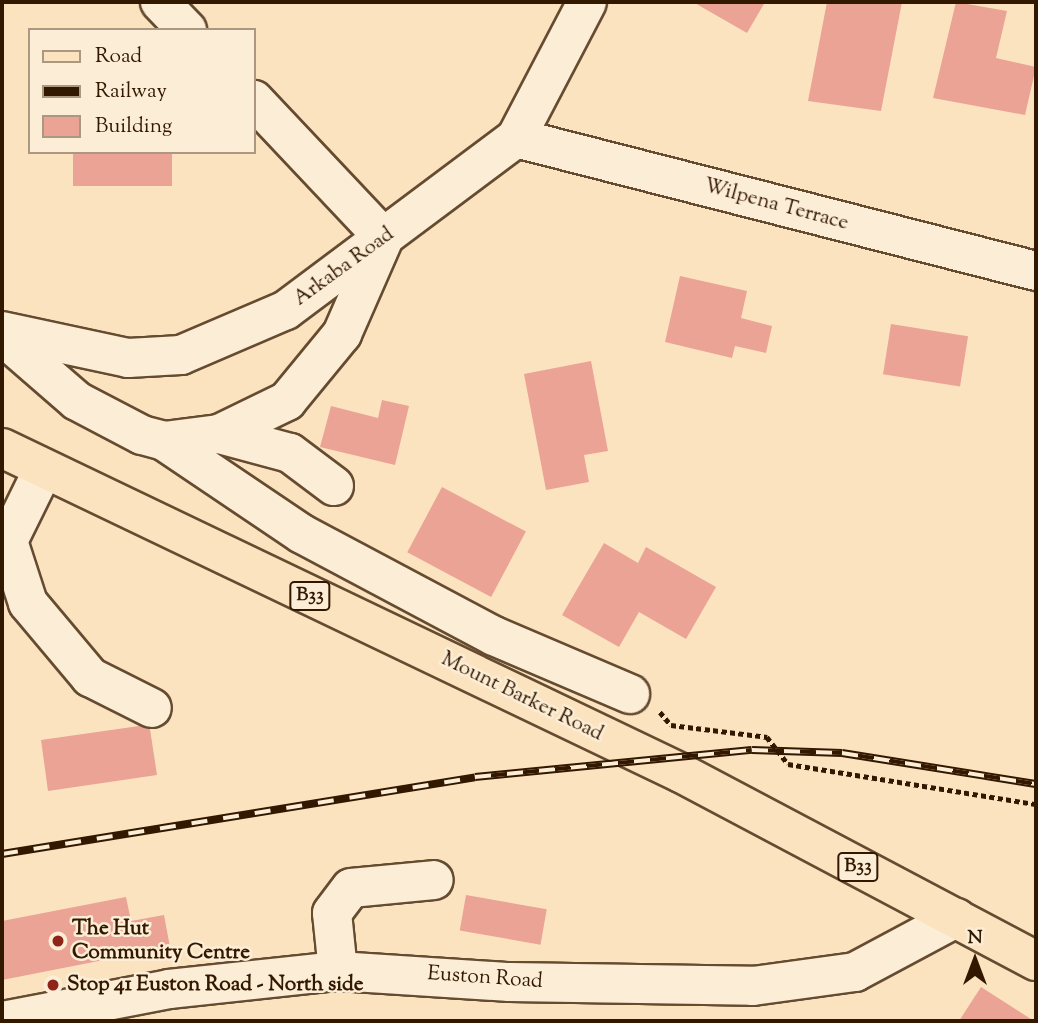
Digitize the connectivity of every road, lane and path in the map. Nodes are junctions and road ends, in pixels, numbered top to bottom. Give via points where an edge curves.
1 (160, 2) edge
2 (587, 2) edge
3 (185, 28) edge
4 (256, 102) edge
5 (516, 138) junction
6 (384, 238) junction
7 (1036, 271) edge
8 (2, 333) edge
9 (219, 434) junction
10 (164, 441) junction
11 (2, 448) edge
12 (42, 472) junction
13 (334, 486) dead end
14 (630, 694) joint
15 (152, 708) dead end
16 (1036, 804) edge
17 (434, 880) dead end
18 (956, 918) junction
19 (1036, 961) edge
20 (338, 971) junction
21 (3, 1021) edge

1 - 3 street
2 - 5 street, Arkaba Road
4 - 6 street
5 - 6 street, Arkaba Road
5 - 7 street, Wilpena Terrace
6 - 8 street, Arkaba Road via 286,310 181,355 128,358
6 - 9 street via 342,334 287,401
8 - 10 street via 77,401
9 - 10 street
9 - 13 street via 290,453
10 - 14 street via 302,534 494,636
11 - 12 main road, Mount Barker Road / B33
12 - 15 street via 8,541 28,603 90,677
12 - 18 main road, Mount Barker Road / B33 via 681,773
14 - 16 path via 671,725 767,737 788,764
17 - 20 street via 351,888 331,913
18 - 19 main road, Mount Barker Road / B33
18 - 20 street, Euston Road via 855,972 753,986 510,982
20 - 21 street, Euston Road via 169,989

